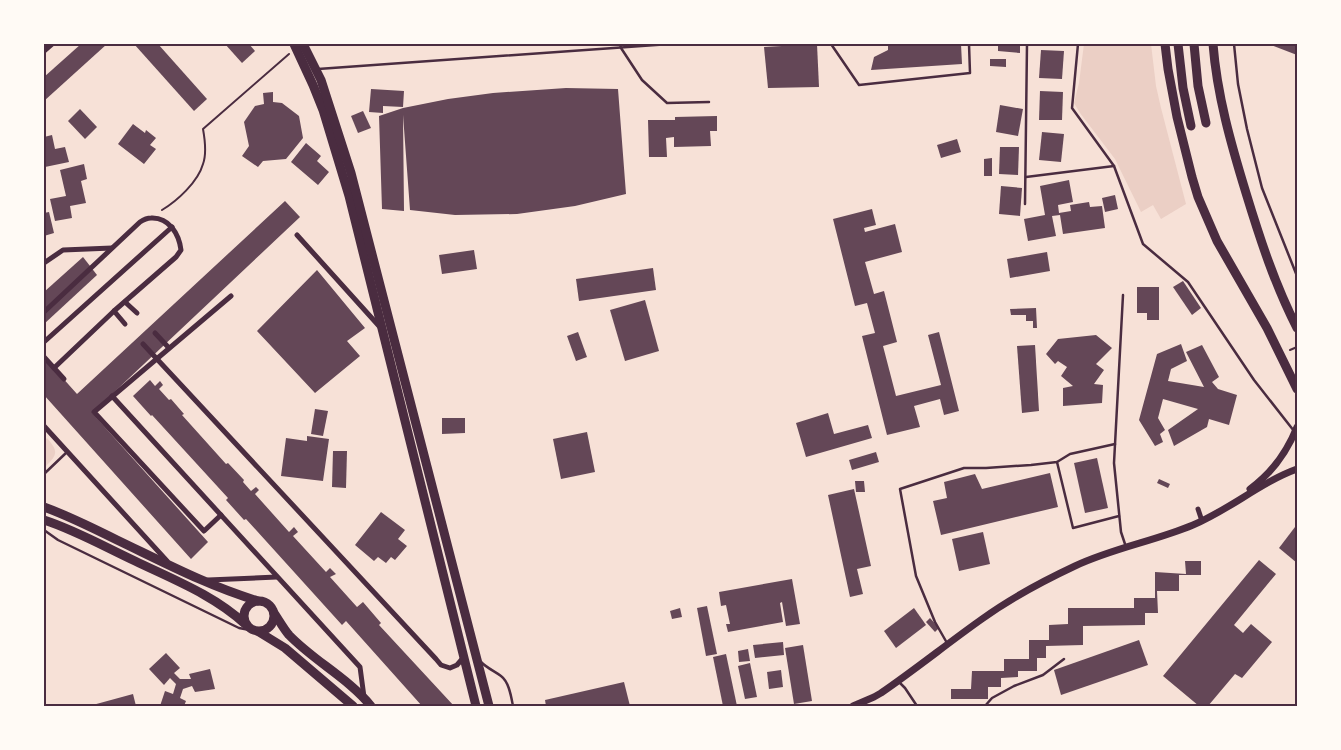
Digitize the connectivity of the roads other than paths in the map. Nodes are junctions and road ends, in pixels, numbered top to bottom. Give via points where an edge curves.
1 (52, 44) edge
2 (620, 44) edge
3 (670, 44) edge
4 (831, 44) edge
5 (969, 44) edge
6 (1027, 44) edge
7 (1078, 44) edge
8 (1165, 44) edge
9 (1178, 44) edge
10 (1194, 44) edge
11 (1213, 44) edge
12 (1234, 44) edge
13 (297, 45) edge
14 (621, 48) junction
15 (44, 51) edge
16 (316, 69) junction
17 (708, 102) dead end
18 (1206, 123) dead end
19 (1191, 126) dead end
20 (1114, 166) junction
21 (1026, 177) junction
22 (1026, 204) dead end
23 (172, 226) junction
24 (296, 234) dead end
25 (112, 248) junction
26 (44, 263) edge
27 (1297, 276) edge
28 (1123, 295) dead end
29 (230, 296) dead end
30 (125, 302) junction
31 (114, 311) junction
32 (44, 312) edge
33 (137, 313) dead end
34 (125, 324) dead end
35 (382, 328) junction
36 (1297, 328) edge
37 (155, 333) dead end
38 (44, 342) edge
39 (143, 344) dead end
40 (169, 348) junction
41 (44, 357) edge
42 (157, 358) junction
43 (54, 368) junction
44 (64, 379) dead end
45 (1297, 389) edge
46 (112, 396) junction
47 (44, 426) edge
48 (1296, 430) edge
49 (1115, 444) junction
50 (67, 452) junction
51 (1057, 462) junction
52 (1297, 469) edge
53 (44, 474) edge
54 (1297, 474) edge
55 (1253, 492) junction
56 (44, 507) edge
57 (1198, 510) dead end
58 (1221, 510) junction
59 (221, 515) junction
60 (1119, 516) junction
61 (44, 520) edge
62 (1202, 520) junction
63 (44, 530) edge
64 (1126, 547) junction
65 (170, 565) junction
66 (277, 577) junction
67 (197, 579) junction
68 (258, 601) junction
69 (274, 613) junction
70 (245, 624) junction
71 (257, 632) junction
72 (948, 644) junction
73 (475, 654) junction
74 (463, 657) junction
75 (1064, 659) dead end
76 (898, 681) junction
77 (364, 698) junction
78 (353, 706) edge
79 (371, 706) edge
80 (470, 706) edge
81 (476, 706) edge
82 (489, 706) edge
83 (513, 706) edge
84 (853, 706) edge
85 (916, 706) edge
86 (985, 706) edge

1 - 15 street
2 - 14 lane
3 - 14 lane
4 - 5 lane via 859,85 970,73
6 - 21 lane
7 - 20 lane via 1072,108
8 - 45 main road via 1179,124 1201,204 1217,241 1268,328
9 - 19 main road
10 - 18 main road
11 - 36 main road via 1217,78 1237,164 1272,273
12 - 27 lane via 1238,84 1262,188
13 - 16 main road
13 - 35 main road via 334,145
14 - 16 lane
14 - 17 lane via 642,80 667,103
16 - 73 main road via 352,174
20 - 21 lane
20 - 48 lane via 1143,244 1188,282 1254,380
21 - 22 lane
23 - 25 street via 150,218 140,222
23 - 30 street via 181,250
23 - 38 street
24 - 35 street
25 - 26 street via 63,250
25 - 32 street
28 - 49 lane
29 - 40 street
30 - 31 street
30 - 33 street
31 - 34 street
31 - 43 street
35 - 74 main road
37 - 40 street
39 - 42 street
40 - 42 street
41 - 43 street
42 - 46 street
42 - 74 street via 441,665 454,667
43 - 44 street
46 - 59 street
46 - 59 street via 94,412 204,531
47 - 50 street
48 - 58 street via 1285,452 1266,477
49 - 51 lane via 1070,454
49 - 60 lane
50 - 53 lane
50 - 65 street
51 - 60 lane via 1073,528
51 - 72 lane via 964,468 900,489 916,576
52 - 55 street
54 - 55 street
55 - 58 street
56 - 65 main road
57 - 62 street
58 - 62 street
59 - 66 street
60 - 64 lane
61 - 70 main road via 192,589 227,609
62 - 64 street
63 - 71 lane via 58,540 193,606 239,628
64 - 72 street via 1078,565 1007,602
65 - 67 main road
66 - 67 street
66 - 77 street via 360,667
67 - 68 main road
68 - 69 main road via 270,605
68 - 70 main road via 245,609
69 - 71 main road via 271,626
69 - 77 main road via 293,638
70 - 71 main road
71 - 78 main road via 285,648
72 - 76 street
73 - 82 main road
73 - 83 lane via 482,664 506,681
74 - 80 main road
74 - 81 main road
75 - 86 lane via 1043,675 992,698
76 - 84 street
76 - 85 lane
77 - 79 main road

